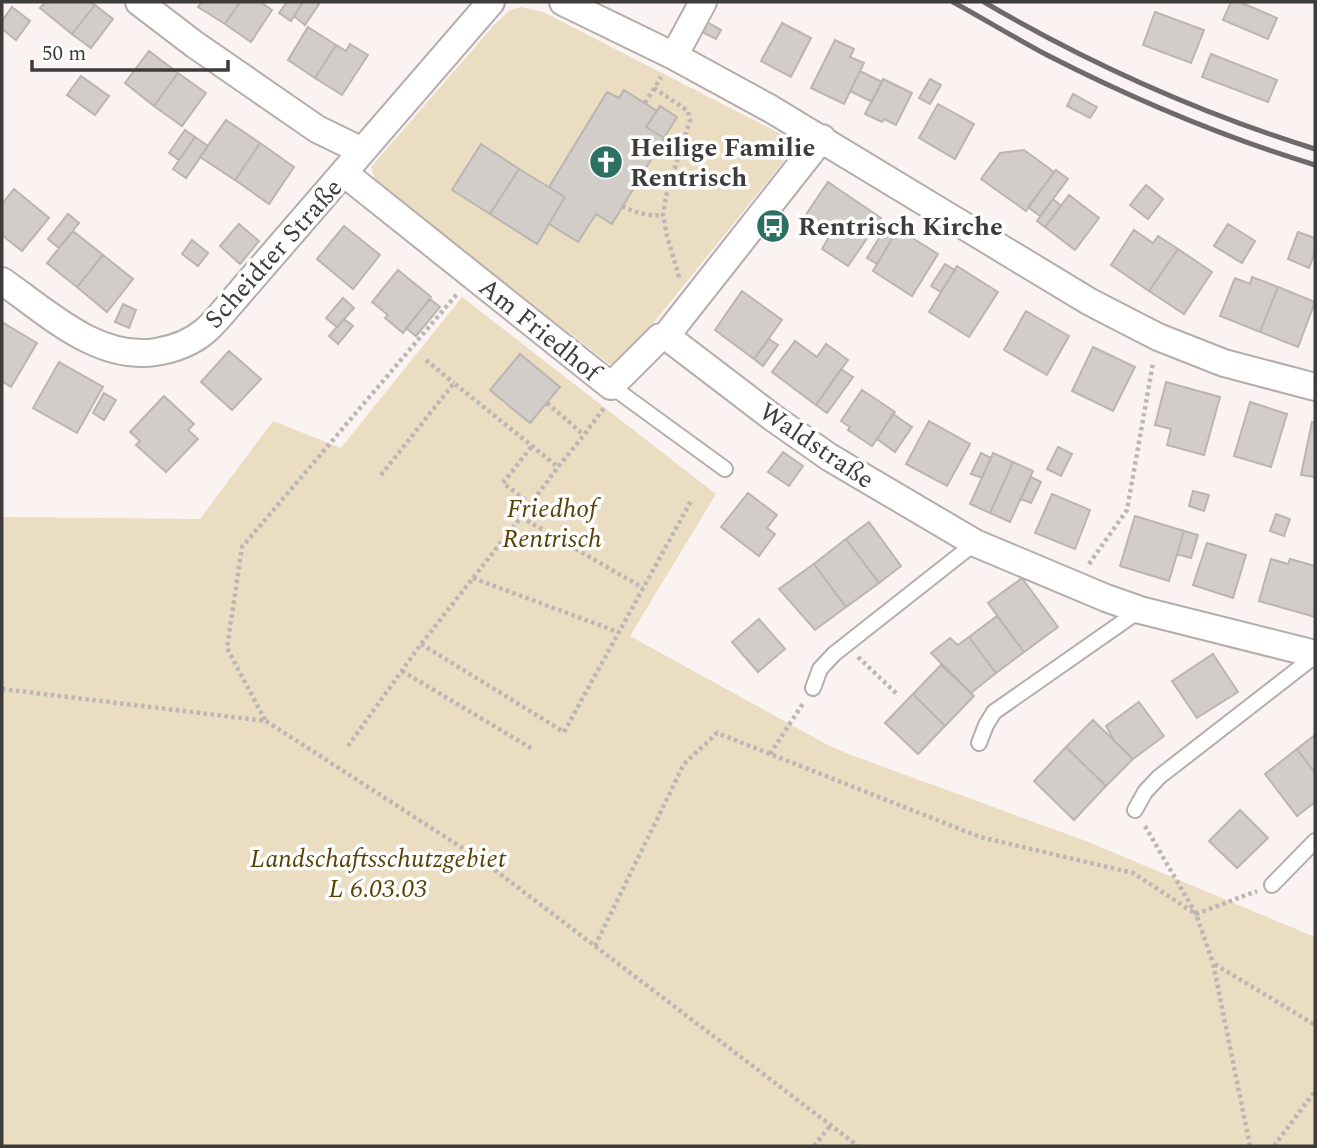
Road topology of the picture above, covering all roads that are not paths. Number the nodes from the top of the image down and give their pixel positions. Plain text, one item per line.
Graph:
1 (139, 2) edge
2 (491, 2) edge
3 (563, 2) edge
4 (703, 2) edge
5 (674, 56) junction
6 (822, 138) junction
7 (362, 151) junction
8 (344, 173) junction
9 (2, 281) edge
10 (666, 336) junction
11 (1315, 387) edge
12 (614, 388) junction
13 (725, 469) dead end
14 (975, 543) junction
15 (1140, 610) junction
16 (1315, 655) edge
17 (813, 688) road end
18 (979, 743) dead end
19 (1135, 810) road end
20 (1315, 841) edge
21 (1272, 886) road end

1 - 7 street
2 - 7 street, Scheidter Straße
3 - 5 street
4 - 5 street
5 - 6 street
6 - 10 street, Am Friedhof
6 - 11 street
7 - 8 street, Scheidter Straße
8 - 9 street, Scheidter Straße
8 - 12 street, Am Friedhof
10 - 12 street, Am Friedhof
10 - 14 street, Waldstraße
12 - 13 lane
14 - 15 street, Waldstraße
14 - 17 lane
15 - 16 street, Waldstraße
15 - 18 lane
16 - 19 lane, Waldstraße
20 - 21 lane

